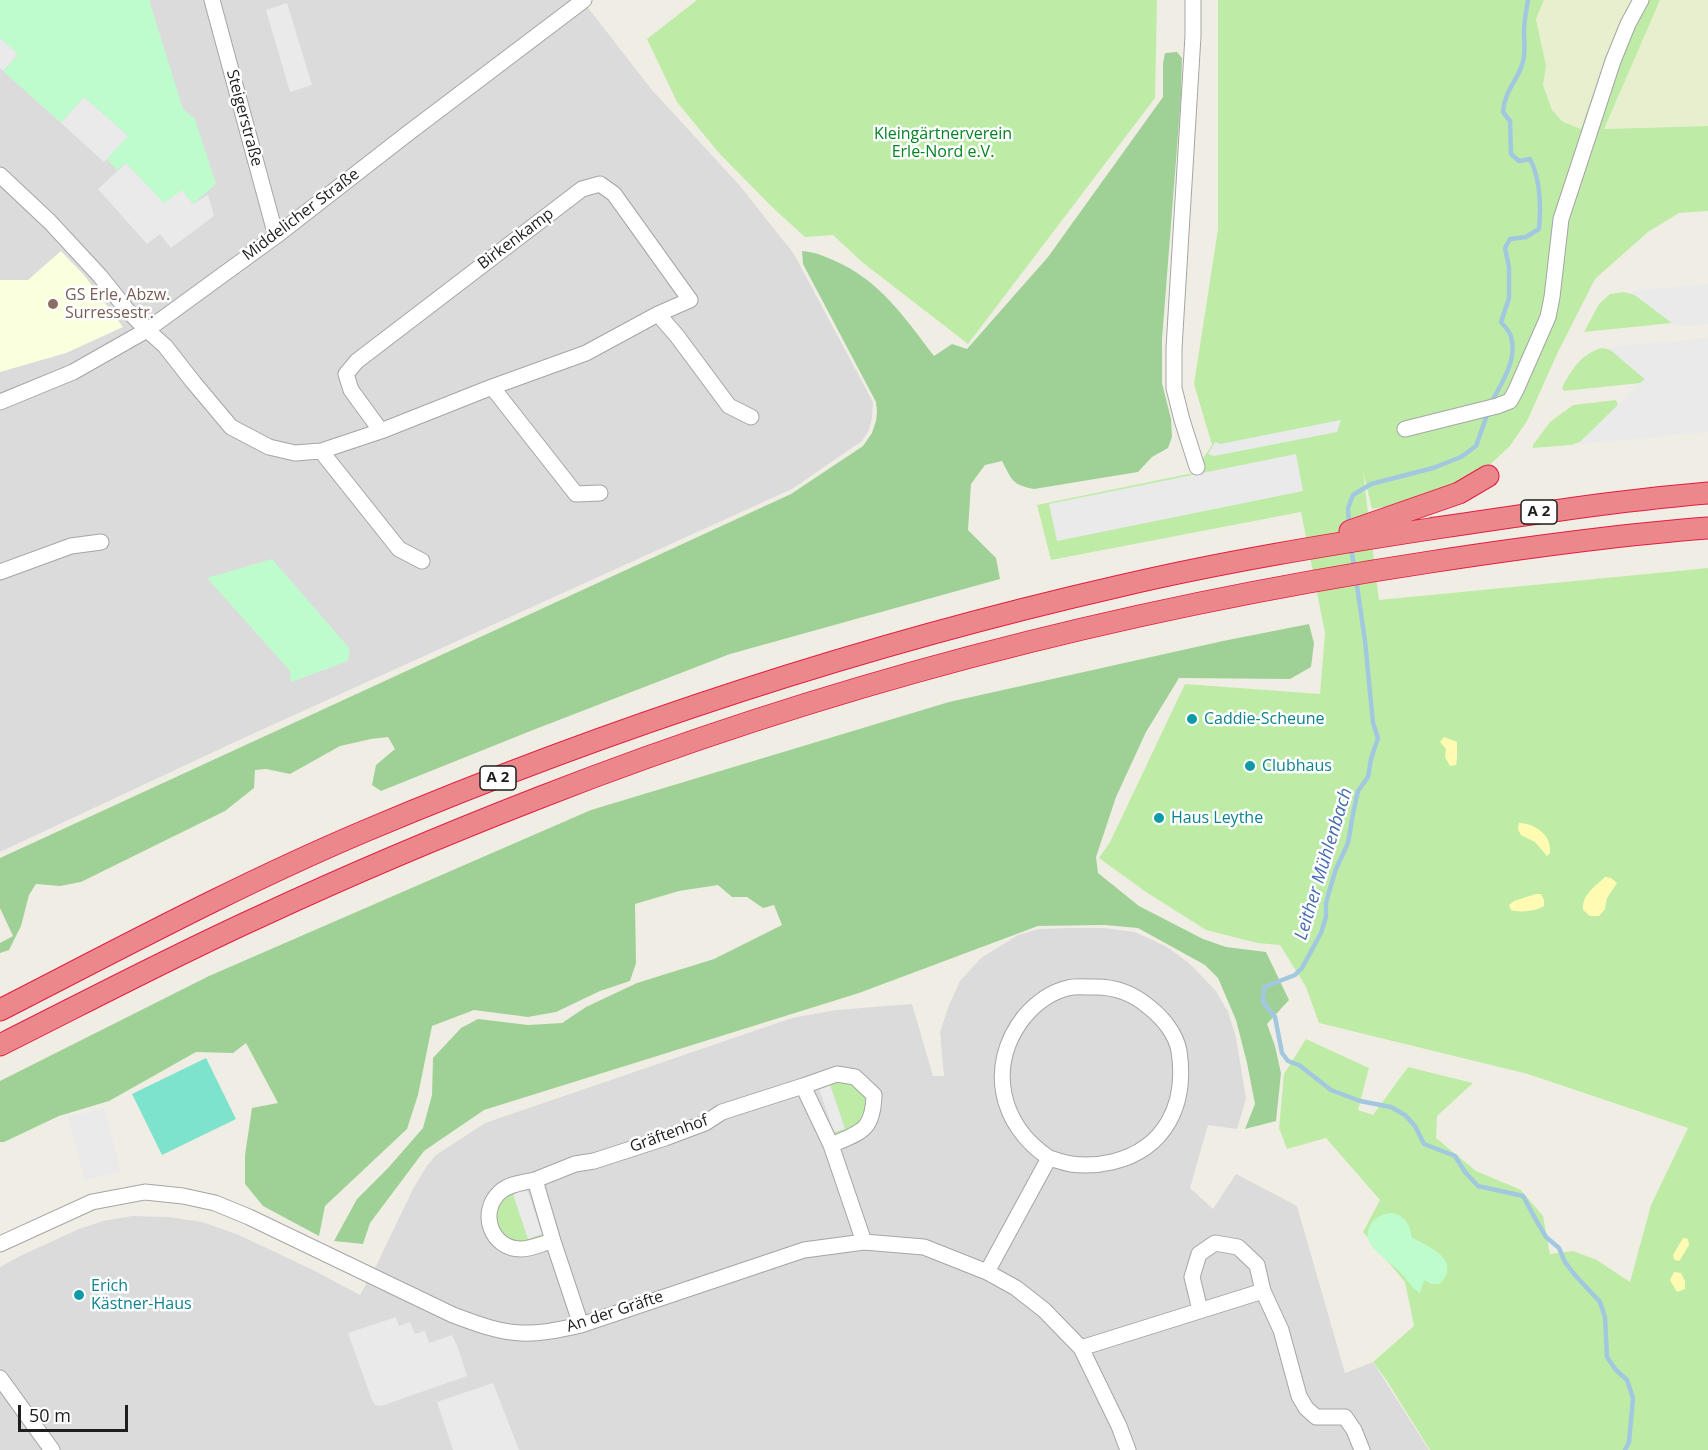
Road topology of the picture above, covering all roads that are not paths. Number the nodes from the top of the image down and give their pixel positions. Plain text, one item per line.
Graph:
1 (212, 0) edge
2 (584, 0) edge
3 (1193, 0) edge
4 (1641, 0) edge
5 (0, 175) edge
6 (276, 236) junction
7 (658, 314) junction
8 (147, 330) junction
9 (492, 387) junction
10 (0, 402) edge
11 (751, 417) dead end
12 (1405, 429) dead end
13 (381, 431) junction
14 (321, 451) junction
15 (1197, 467) dead end
16 (1488, 476) dead end
17 (600, 493) dead end
18 (1708, 493) edge
19 (1708, 528) edge
20 (1686, 530) junction
21 (1370, 532) junction
22 (1708, 536) edge
23 (101, 542) dead end
24 (422, 561) dead end
25 (0, 572) edge
26 (0, 1010) edge
27 (0, 1046) edge
28 (803, 1086) junction
29 (831, 1145) junction
30 (1049, 1158) junction
31 (535, 1180) junction
32 (553, 1240) junction
33 (864, 1242) junction
34 (0, 1244) edge
35 (987, 1272) junction
36 (1263, 1291) junction
37 (1200, 1310) junction
38 (581, 1325) junction
39 (1081, 1348) junction
40 (0, 1378) edge
41 (52, 1450) edge
42 (1128, 1450) edge
43 (1362, 1450) edge

1 - 6 street, Steigerstraße
2 - 6 street, Middelicher Straße
3 - 15 street
4 - 12 street
5 - 8 street, Birkenkamp
6 - 8 street, Middelicher Straße
7 - 9 street, Birkenkamp
7 - 11 street
7 - 13 street, Birkenkamp
8 - 10 street, Middelicher Straße
8 - 14 street, Birkenkamp
9 - 13 street, Birkenkamp
9 - 17 street
13 - 14 street, Birkenkamp
14 - 24 street
16 - 21 highway
18 - 21 highway, A 2
19 - 20 highway, A 2
20 - 22 highway
20 - 27 highway, A 2
21 - 26 highway, A 2
23 - 25 street
28 - 29 street
28 - 29 street, Gräftenhof
28 - 31 street, Gräftenhof
29 - 33 street
30 - 30 street
30 - 35 street
31 - 32 street
31 - 32 street, Gräftenhof
32 - 38 street
33 - 35 street, An der Gräfte
33 - 38 street, An der Gräfte
34 - 38 street, An der Gräfte
35 - 39 street, An der Gräfte
36 - 37 street
36 - 37 street
36 - 43 street
37 - 39 street
39 - 42 street, An der Gräfte
40 - 41 street

